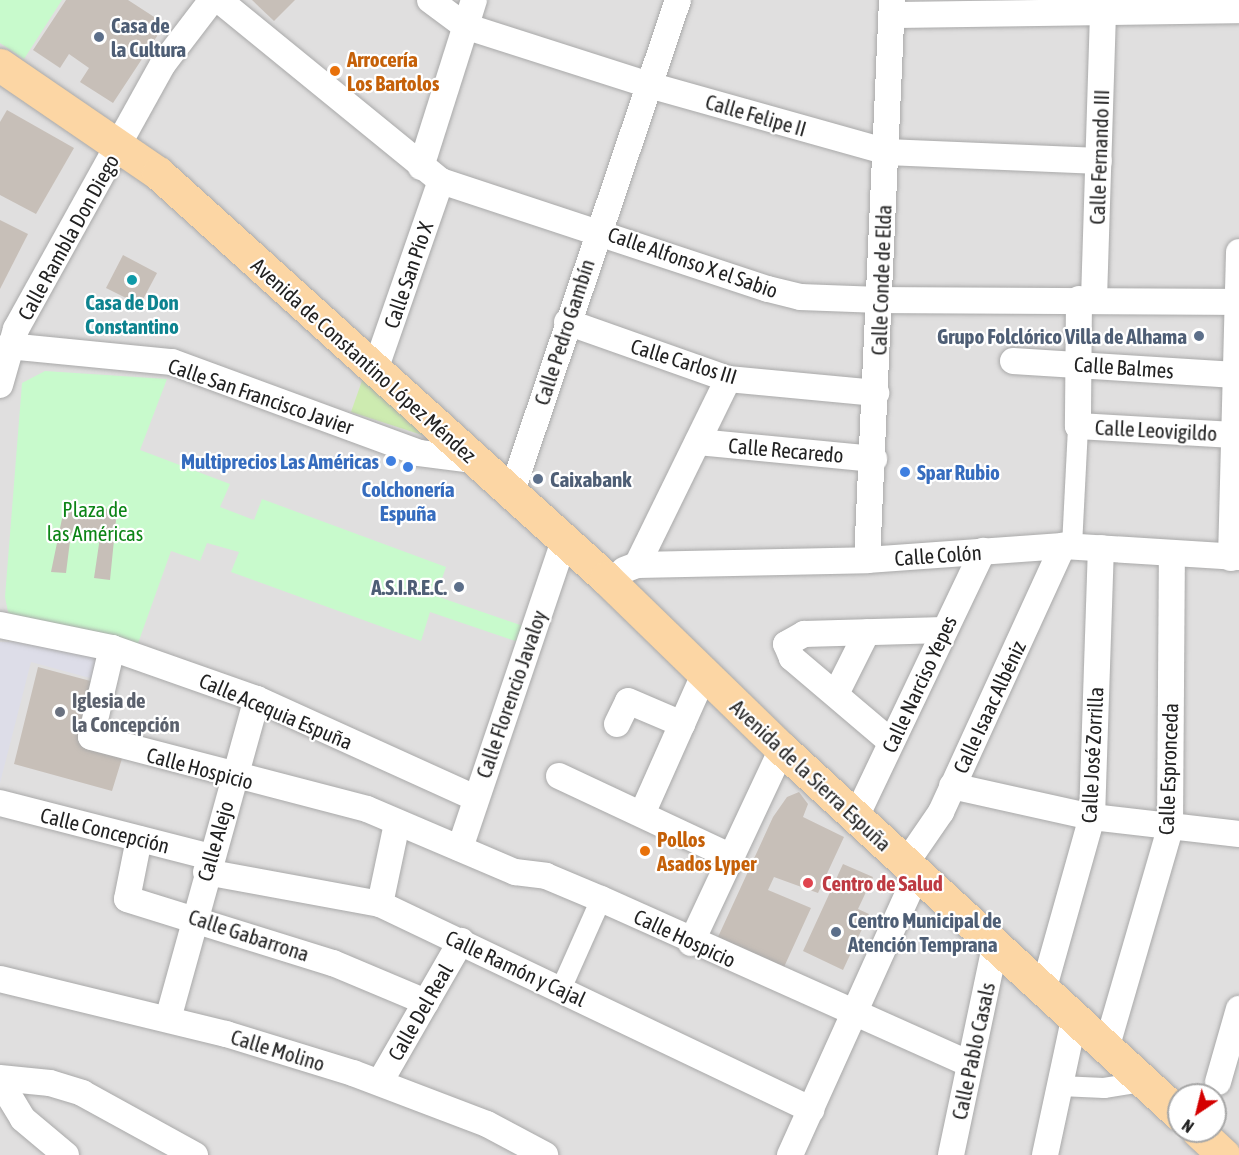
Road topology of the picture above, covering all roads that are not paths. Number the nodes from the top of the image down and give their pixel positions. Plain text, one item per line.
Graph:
1 (212, 0) edge
2 (219, 0) edge
3 (430, 0) edge
4 (474, 0) edge
5 (678, 0) edge
6 (892, 7) edge
7 (1035, 8) edge
8 (1239, 10) edge
9 (1103, 15) junction
10 (465, 26) junction
11 (0, 65) edge
12 (649, 86) junction
13 (120, 145) junction
14 (887, 152) junction
15 (1099, 161) junction
16 (431, 174) junction
17 (599, 230) junction
18 (1239, 252) edge
19 (1086, 299) junction
20 (880, 300) junction
21 (1238, 302) edge
22 (567, 322) junction
23 (4, 351) edge
24 (1013, 361) dead end
25 (1079, 364) junction
26 (375, 370) junction
27 (1236, 375) junction
28 (728, 379) junction
29 (876, 393) junction
30 (1078, 426) junction
31 (1234, 435) junction
32 (698, 442) junction
33 (874, 459) junction
34 (474, 460) junction
35 (511, 494) junction
36 (564, 540) junction
37 (1068, 546) junction
38 (1101, 548) junction
39 (983, 551) junction
40 (1173, 552) junction
41 (1235, 558) edge
42 (867, 560) junction
43 (637, 565) junction
44 (606, 578) junction
45 (0, 625) edge
46 (944, 630) junction
47 (867, 632) junction
48 (112, 648) junction
49 (704, 675) junction
50 (836, 694) junction
51 (257, 699) junction
52 (616, 724) dead end
53 (682, 724) junction
54 (891, 742) junction
55 (782, 749) junction
56 (559, 776) dead end
57 (234, 778) junction
58 (952, 786) junction
59 (475, 798) junction
60 (0, 803) edge
61 (642, 814) junction
62 (856, 817) junction
63 (1092, 817) junction
64 (397, 823) junction
65 (1170, 828) junction
66 (1239, 834) edge
67 (139, 839) junction
68 (460, 848) junction
69 (730, 856) junction
70 (208, 865) junction
71 (912, 869) junction
72 (601, 899) junction
73 (380, 904) junction
74 (195, 917) junction
75 (461, 941) junction
76 (691, 943) junction
77 (995, 947) junction
78 (0, 980) edge
79 (561, 989) junction
80 (1043, 991) junction
81 (426, 1002) junction
82 (1239, 1009) edge
83 (854, 1012) junction
84 (168, 1019) junction
85 (1074, 1020) junction
86 (1106, 1049) junction
87 (970, 1064) junction
88 (0, 1080) edge
89 (380, 1082) junction
90 (1143, 1082) junction
91 (1221, 1082) edge
92 (1060, 1086) junction
93 (1167, 1103) edge
94 (811, 1110) junction
95 (12, 1121) edge
96 (1211, 1143) edge
97 (66, 1155) edge
98 (195, 1155) edge
99 (545, 1155) edge
100 (790, 1155) edge
101 (951, 1155) edge
102 (1045, 1155) edge
103 (1224, 1155) edge

1 - 13 street, Calle Rambla Don Diego
2 - 16 street, Calle Alfonso X el Sabio
3 - 10 street, Calle Felipe II
4 - 10 street, Calle San Pío X
5 - 12 street, Calle Pedro Gambín
6 - 7 street
6 - 14 street, Calle Conde de Elda
7 - 9 street
8 - 9 street
9 - 15 street, Calle Fernando III
10 - 12 street, Calle Felipe II
10 - 16 street, Calle San Pío X
11 - 13 main road, Avenida de Constantino López Méndez
12 - 14 street, Calle Felipe II
12 - 17 street, Calle Pedro Gambín
13 - 23 street, Calle Rambla Don Diego
13 - 26 main road, Avenida de Constantino López Méndez
14 - 15 street, Calle Felipe II
14 - 20 street, Calle Conde de Elda
15 - 19 street, Calle Fernando III
16 - 17 street, Calle Alfonso X el Sabio
16 - 26 street, Calle San Pío X
17 - 20 street, Calle Alfonso X el Sabio
17 - 22 street, Calle Pedro Gambín
18 - 21 street
19 - 20 street, Calle Alfonso X el Sabio
19 - 21 street, Calle Alfonso X el Sabio
19 - 25 street, Calle Leovigildo
20 - 29 street, Calle Conde de Elda
21 - 27 street
22 - 28 street, Calle Carlos III
22 - 35 street, Calle Pedro Gambín
23 - 34 street, Calle San Francisco Javier
24 - 25 street, Calle Balmes
25 - 27 street, Calle Balmes
25 - 30 street, Calle Leovigildo
26 - 34 main road, Avenida de Constantino López Méndez
27 - 31 street
28 - 29 street, Calle Carlos III
28 - 32 street
29 - 33 street, Calle Conde de Elda
30 - 31 street, Calle Leovigildo
30 - 37 street, Calle Leovigildo
31 - 41 street
32 - 33 street, Calle Recaredo
32 - 43 street
33 - 42 street, Calle Conde de Elda
34 - 35 main road, Avenida de Constantino López Méndez
35 - 36 main road, Avenida de Constantino López Méndez
36 - 44 main road, Avenida de Constantino López Méndez
36 - 59 street, Calle Florencio Javaloy
37 - 38 street, Calle Colón
37 - 39 street, Calle Colón
37 - 58 street, Calle Isaac Albéniz
38 - 40 street, Calle Colón
38 - 63 street, Calle José Zorrilla
39 - 42 street, Calle Colón
39 - 46 street, Calle Narciso Yepes
40 - 41 street, Calle Colón
40 - 65 street, Calle Espronceda
42 - 43 street, Calle Colón
43 - 44 street
44 - 49 main road, Avenida de la Sierra Espuña
45 - 48 street, Calle Acequia Espuña
46 - 47 street
46 - 54 street, Calle Narciso Yepes
47 - 50 street
47 - 50 street
48 - 51 street, Calle Acequia Espuña
48 - 57 street, Calle Hospicio
49 - 53 street
49 - 55 main road, Avenida de la Sierra Espuña
50 - 54 street
51 - 57 street, Calle Alejo
51 - 59 street, Calle Acequia Espuña
52 - 53 street
53 - 61 street
54 - 62 street, Calle Narciso Yepes
55 - 62 main road, Avenida de la Sierra Espuña
55 - 69 street
56 - 61 street
57 - 64 street, Calle Hospicio
57 - 70 street, Calle Alejo
58 - 63 street
58 - 71 street, Calle Isaac Albéniz
59 - 68 street, Calle Florencio Javaloy
60 - 67 street, Calle Concepción
61 - 69 street
62 - 71 main road, Avenida de la Sierra Espuña
63 - 65 street
63 - 80 street, Calle José Zorrilla
64 - 68 street, Calle Hospicio
64 - 73 street
65 - 66 street
65 - 86 street, Calle Espronceda
67 - 70 street, Calle Concepción
67 - 74 street, Calle Gabarrona
68 - 72 street, Calle Hospicio
69 - 76 street
70 - 73 street, Calle Ramón y Cajal
70 - 74 street, Calle Alejo
71 - 77 main road, Avenida de la Sierra Espuña
71 - 83 street, Calle Isaac Albéniz
72 - 76 street, Calle Hospicio
72 - 79 street
73 - 75 street, Calle Ramón y Cajal
74 - 81 street, Calle Gabarrona
74 - 84 street, Calle Alejo
75 - 79 street, Calle Ramón y Cajal
75 - 81 street, Calle Del Real
76 - 83 street, Calle Hospicio
77 - 80 main road, Avenida de la Sierra Espuña
77 - 87 street, Calle Pablo Casals
78 - 84 street, Calle Molino
79 - 94 street, Calle Ramón y Cajal
80 - 85 main road, Avenida de la Sierra Espuña
81 - 89 street, Calle Del Real
82 - 91 street
83 - 87 street, Calle Hospicio
83 - 94 street, Calle Isaac Albéniz
84 - 89 street, Calle Molino
85 - 86 main road, Avenida de la Sierra Espuña
85 - 92 street
86 - 90 main road, Avenida de la Sierra Espuña
87 - 101 street, Calle Pablo Casals
88 - 95 street
88 - 98 street
89 - 99 street, Calle Molino
90 - 92 street
90 - 93 main road, Avenida de la Sierra Espuña
92 - 102 street
94 - 100 street, Calle Isaac Albéniz
95 - 97 street
96 - 103 main road

